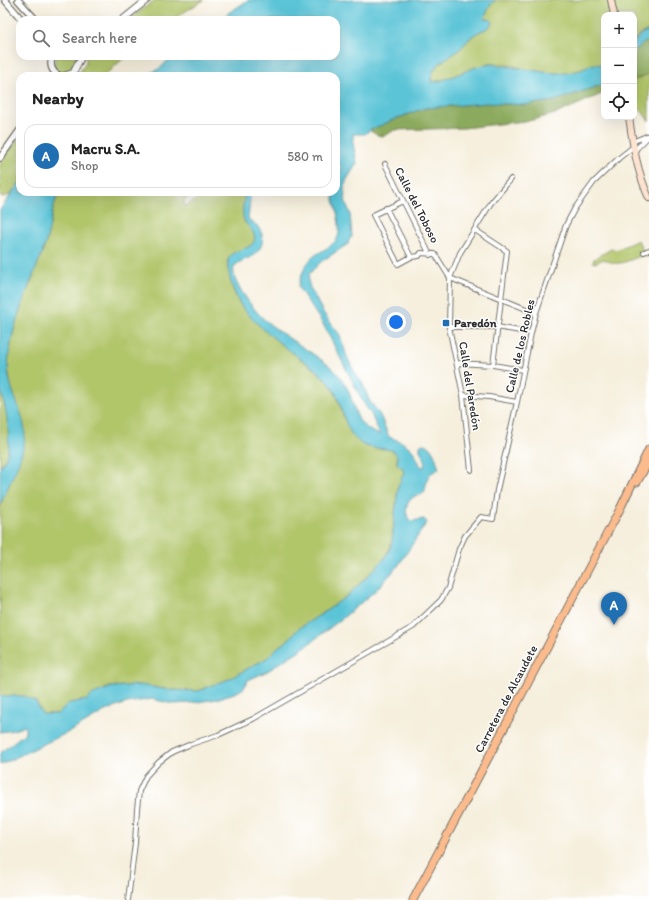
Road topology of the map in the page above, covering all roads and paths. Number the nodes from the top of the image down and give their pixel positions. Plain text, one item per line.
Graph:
1 (5, 0) edge
2 (18, 0) edge
3 (147, 0) edge
4 (611, 0) edge
5 (613, 12) edge
6 (19, 16) edge
7 (32, 16) edge
8 (127, 16) edge
9 (52, 60) edge
10 (79, 60) edge
11 (52, 72) edge
12 (72, 72) edge
13 (629, 120) edge
14 (649, 135) edge
15 (16, 136) edge
16 (633, 149) junction
17 (624, 154) junction
18 (0, 158) edge
19 (385, 164) dead end
20 (511, 178) dead end
21 (649, 198) edge
22 (403, 201) junction
23 (386, 208) junction
24 (475, 230) junction
25 (649, 250) edge
26 (644, 252) dead end
27 (430, 255) junction
28 (411, 257) junction
29 (450, 278) junction
30 (501, 298) junction
31 (536, 313) junction
32 (449, 327) junction
33 (497, 327) junction
34 (531, 333) junction
35 (457, 363) junction
36 (493, 365) junction
37 (522, 370) junction
38 (463, 395) junction
39 (517, 402) junction
40 (649, 449) edge
41 (649, 462) edge
42 (471, 470) dead end
43 (620, 509) junction
44 (128, 900) edge
45 (413, 900) edge

1 - 6 street
2 - 7 street
3 - 8 street
4 - 5 main road
9 - 11 street
10 - 12 street
13 - 16 main road
14 - 16 street
14 - 16 street
15 - 18 street
16 - 17 street
16 - 17 street, Calle de los Robles
16 - 21 main road
17 - 31 street, Calle de los Robles
19 - 22 street, Calle del Toboso
20 - 24 street, Calle del Paredón
22 - 23 street
22 - 27 street, Calle del Toboso
23 - 28 street
23 - 28 street
24 - 29 street, Calle del Paredón
24 - 30 street
25 - 26 street
27 - 28 street
27 - 29 street, Calle del Toboso
29 - 30 street
29 - 32 street, Calle del Paredón
30 - 31 street
30 - 33 street
31 - 34 street, Calle de los Robles
32 - 33 street
32 - 35 street, Calle del Paredón
33 - 34 street
33 - 36 street
34 - 37 street, Calle de los Robles
35 - 36 street
35 - 38 street, Calle del Paredón
36 - 37 street
37 - 39 street, Calle de los Robles
38 - 39 street
38 - 42 street, Calle del Paredón
39 - 44 street, Calle de los Robles
40 - 43 main road, Carretera de Alcaudete
41 - 43 main road, Carretera de Alcaudete
43 - 45 main road, Carretera de Alcaudete

